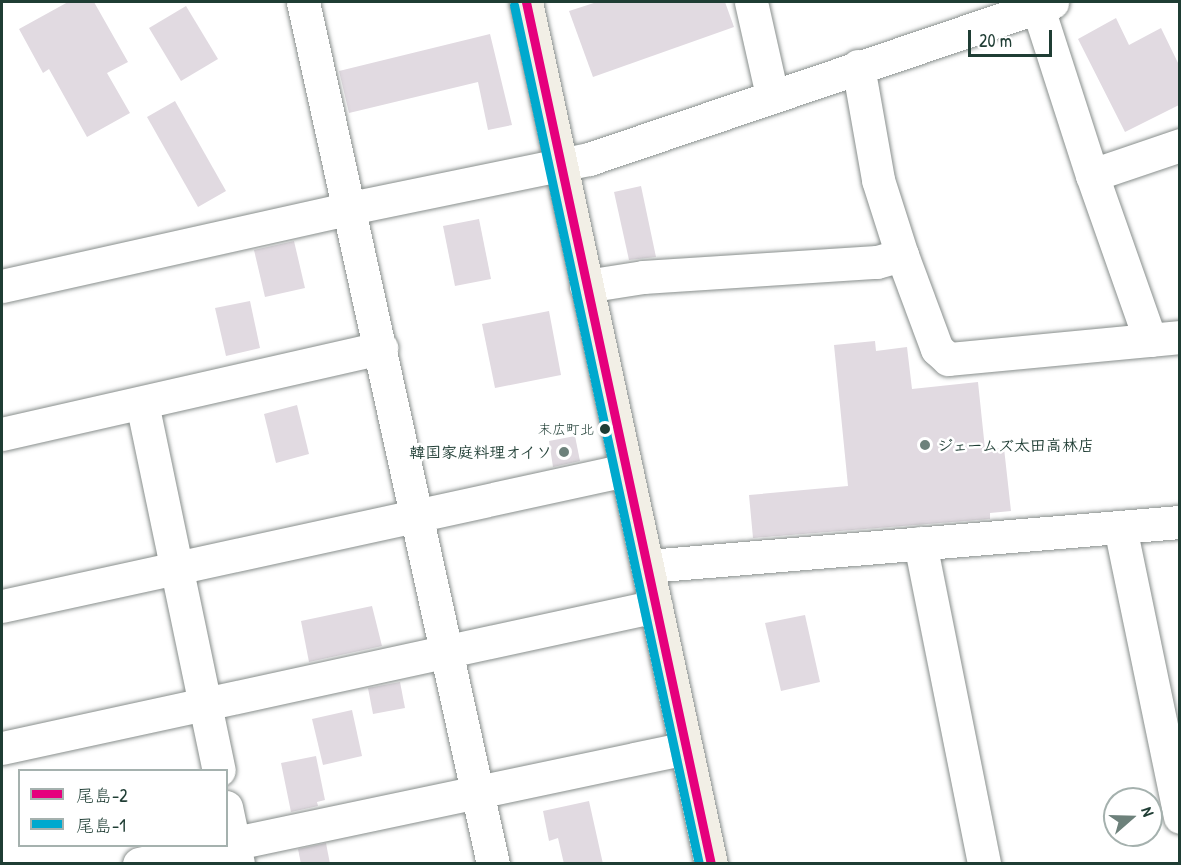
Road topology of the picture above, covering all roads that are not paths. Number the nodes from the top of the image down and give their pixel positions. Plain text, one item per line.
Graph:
1 (303, 2) edge
2 (526, 2) edge
3 (751, 2) edge
4 (1042, 3) edge
5 (858, 66) junction
6 (772, 95) junction
7 (1179, 145) edge
8 (561, 165) junction
9 (1092, 175) junction
10 (350, 208) junction
11 (902, 255) junction
12 (2, 286) edge
13 (586, 286) junction
14 (1165, 338) edge
15 (381, 348) junction
16 (142, 403) junction
17 (2, 434) edge
18 (626, 470) junction
19 (417, 516) junction
20 (1179, 522) edge
21 (1120, 527) junction
22 (920, 543) junction
23 (648, 566) junction
24 (176, 568) junction
25 (2, 606) edge
26 (656, 606) junction
27 (447, 651) junction
28 (205, 704) junction
29 (2, 748) edge
30 (686, 748) junction
31 (219, 769) edge
32 (477, 791) junction
33 (1179, 817) edge
34 (228, 828) edge
35 (230, 849) edge
36 (139, 864) edge
37 (493, 864) edge
38 (711, 864) edge
39 (984, 864) edge

1 - 10 street
2 - 8 main road
3 - 6 street
4 - 5 street
4 - 9 street
5 - 6 street
5 - 11 street
6 - 8 street
7 - 9 street
8 - 10 street
8 - 13 main road
9 - 14 street
10 - 12 street
10 - 15 street
11 - 13 street
11 - 14 street
13 - 18 main road
15 - 16 street
15 - 19 street
16 - 17 street
16 - 24 street
18 - 19 street
18 - 23 main road
19 - 24 street
19 - 27 street
20 - 21 street
21 - 22 street
21 - 33 street
22 - 23 street
22 - 39 street
23 - 26 main road
24 - 25 street
24 - 28 street
26 - 27 street
26 - 30 main road
27 - 28 street
27 - 32 street
28 - 29 street
28 - 31 street
30 - 32 street
30 - 38 main road
32 - 35 street
32 - 37 street
34 - 35 street
35 - 36 street

